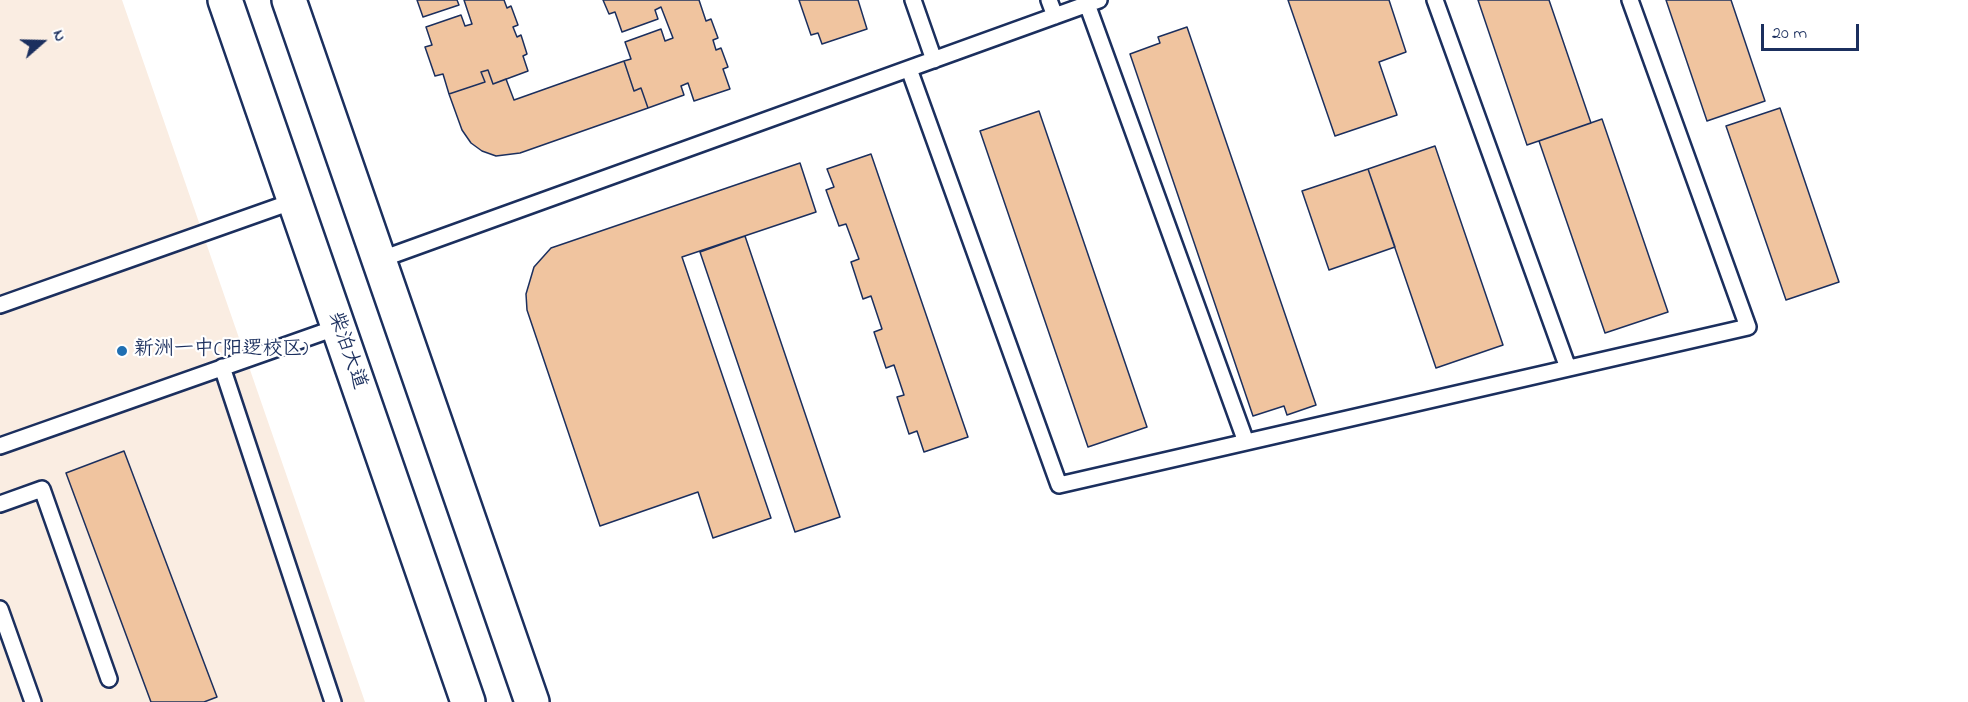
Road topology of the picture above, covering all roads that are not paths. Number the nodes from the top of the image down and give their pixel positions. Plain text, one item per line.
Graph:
1 (225, 0) edge
2 (289, 0) edge
3 (913, 0) edge
4 (1049, 0) edge
5 (1435, 0) edge
6 (1630, 0) edge
7 (1093, 2) edge
8 (1055, 16) junction
9 (934, 60) junction
10 (909, 69) junction
11 (294, 201) junction
12 (379, 260) junction
13 (0, 305) edge
14 (338, 327) junction
15 (222, 368) junction
16 (1568, 368) junction
17 (1246, 442) junction
18 (0, 446) edge
19 (0, 504) edge
20 (0, 609) edge
21 (109, 679) dead end
22 (33, 702) edge
23 (333, 702) edge
24 (468, 702) edge
25 (532, 702) edge

1 - 11 highway, 柴泊大道
2 - 12 highway
3 - 9 lane
4 - 8 lane
5 - 16 lane
6 - 16 lane
7 - 8 lane
7 - 17 lane
8 - 9 lane
9 - 10 lane
10 - 12 lane
10 - 17 lane
11 - 13 lane
11 - 14 highway, 柴泊大道
12 - 25 highway
14 - 15 lane
14 - 24 highway, 柴泊大道
15 - 18 lane
15 - 23 lane
16 - 17 lane
19 - 21 lane
20 - 22 lane

